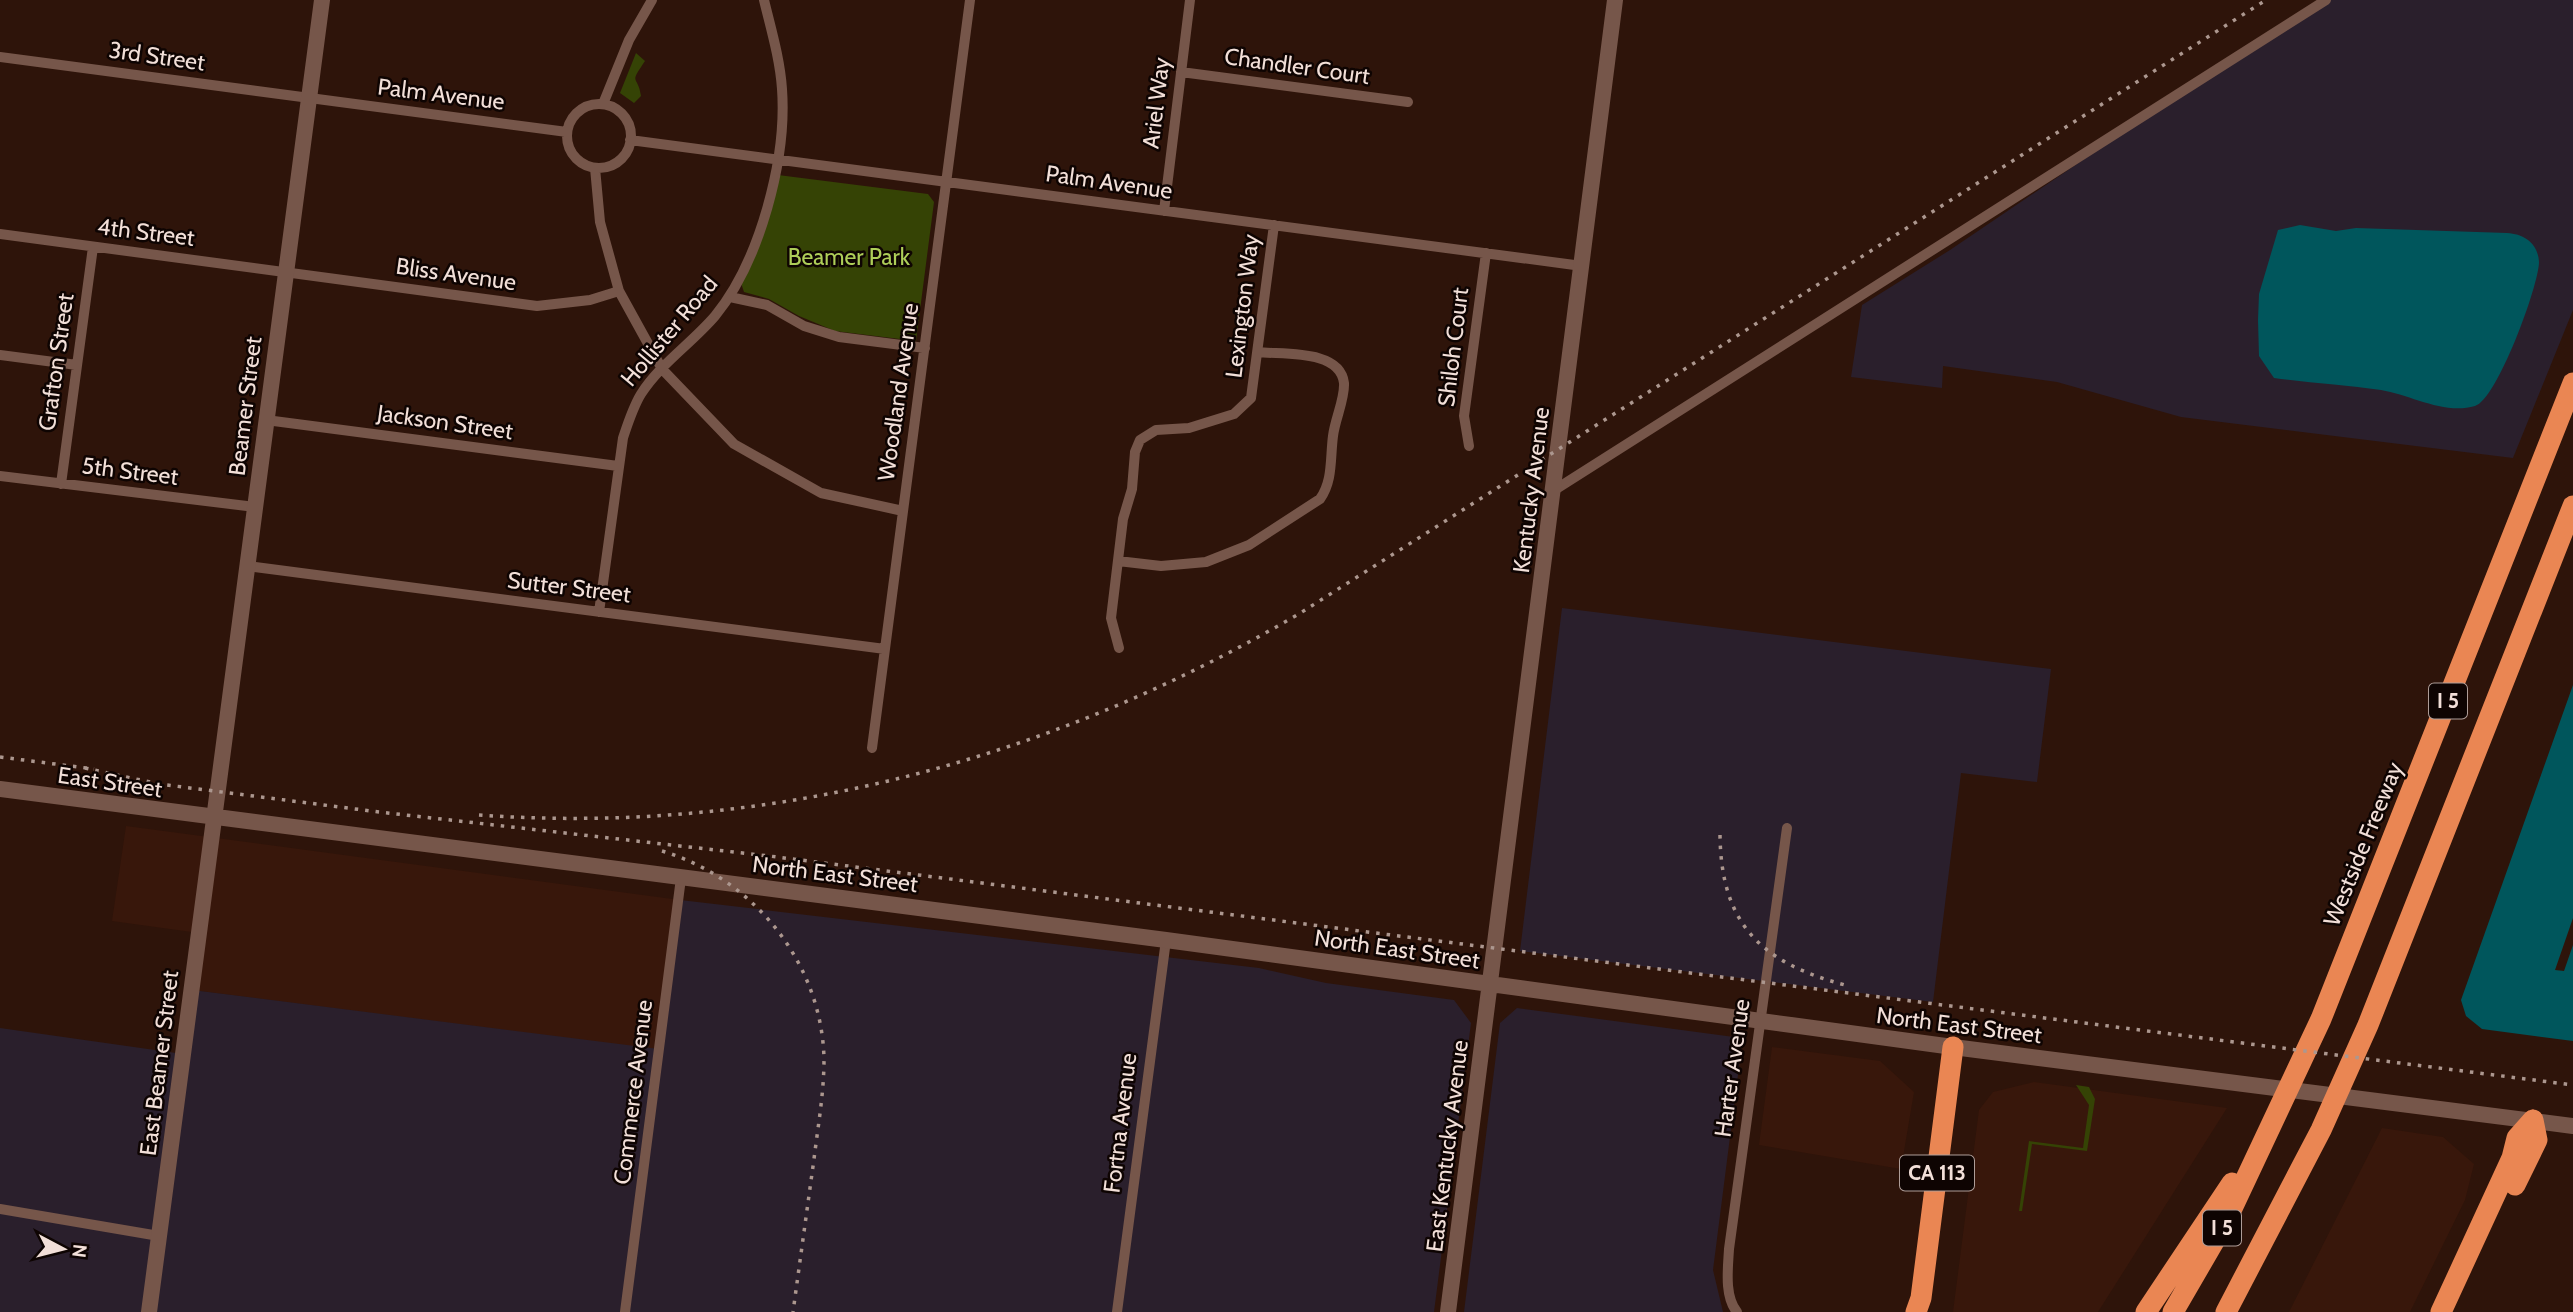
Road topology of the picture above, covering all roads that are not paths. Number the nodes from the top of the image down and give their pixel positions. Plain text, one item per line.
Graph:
1 (321, 0) edge
2 (652, 0) edge
3 (764, 0) edge
4 (970, 0) edge
5 (1190, 0) edge
6 (1615, 0) edge
7 (2326, 0) edge
8 (0, 57) edge
9 (1181, 72) junction
10 (309, 98) junction
11 (1408, 102) dead end
12 (603, 104) junction
13 (567, 132) junction
14 (630, 140) junction
15 (778, 161) junction
16 (595, 168) junction
17 (947, 182) junction
18 (1164, 211) junction
19 (1274, 225) junction
20 (0, 234) edge
21 (93, 247) junction
22 (1486, 253) junction
23 (1582, 266) junction
24 (286, 272) junction
25 (619, 291) junction
26 (730, 297) junction
27 (925, 348) junction
28 (1258, 352) junction
29 (0, 355) edge
30 (77, 365) junction
31 (662, 369) junction
32 (2573, 383) edge
33 (266, 420) junction
34 (1469, 446) dead end
35 (618, 466) junction
36 (0, 476) edge
37 (61, 484) junction
38 (1553, 491) junction
39 (2573, 506) edge
40 (255, 507) junction
41 (903, 511) junction
42 (1118, 561) junction
43 (247, 566) junction
44 (599, 612) junction
45 (1119, 648) dead end
46 (885, 649) junction
47 (872, 748) dead end
48 (0, 789) edge
49 (214, 819) junction
50 (1787, 828) dead end
51 (681, 878) junction
52 (1166, 940) junction
53 (1490, 985) junction
54 (1759, 1021) junction
55 (1953, 1047) junction
56 (2533, 1120) junction
57 (2573, 1126) edge
58 (2269, 1132) junction
59 (0, 1209) edge
60 (159, 1236) junction
61 (1920, 1307) edge
62 (149, 1312) edge
63 (625, 1312) edge
64 (1117, 1312) edge
65 (1448, 1312) edge
66 (1737, 1312) edge
67 (2146, 1312) edge
68 (2174, 1312) edge
69 (2228, 1312) edge
70 (2441, 1312) edge
71 (2452, 1312) edge

1 - 10 street, Beamer Street
2 - 12 street
3 - 15 street, Hollister Road
4 - 17 street, Woodland Avenue
5 - 9 street, Ariel Way
6 - 23 street, Kentucky Avenue
7 - 38 street
8 - 10 street, 3rd Street
9 - 11 street, Chandler Court
9 - 18 street, Ariel Way
10 - 13 street, Palm Avenue
10 - 24 street, Beamer Street
12 - 13 street
12 - 14 street
13 - 16 street
14 - 15 street, Palm Avenue
14 - 16 street
15 - 17 street, Palm Avenue
15 - 26 street, Hollister Road
16 - 25 street
17 - 18 street, Palm Avenue
17 - 27 street, Woodland Avenue
18 - 19 street, Palm Avenue
19 - 22 street, Palm Avenue
19 - 28 street, Lexington Way
20 - 21 street, 4th Street
21 - 24 street, 4th Street
21 - 30 street, Grafton Street
22 - 23 street, Palm Avenue
22 - 34 street, Shiloh Court
23 - 38 street, Kentucky Avenue
24 - 25 street, Bliss Avenue
24 - 33 street, Beamer Street
25 - 31 street
26 - 27 street
26 - 31 street, Hollister Road
27 - 41 street, Woodland Avenue
28 - 42 street, Lexington Way
28 - 42 street
29 - 30 street
30 - 37 street, Grafton Street
31 - 35 street, Hollister Road
31 - 41 street
32 - 58 highway, Westside Freeway / I 5
33 - 35 street, Jackson Street
33 - 40 street, Beamer Street
35 - 44 street, Hollister Road
36 - 37 street, 5th Street
37 - 40 street, 5th Street
38 - 53 street, Kentucky Avenue
39 - 69 highway, I 5
40 - 43 street, Beamer Street
41 - 46 street, Woodland Avenue
42 - 45 street
43 - 44 street, Sutter Street
43 - 49 street, Beamer Street
44 - 46 street, Sutter Street
46 - 47 street, Woodland Avenue
48 - 49 street, East Street
49 - 51 street, North East Street
49 - 60 street, East Beamer Street
50 - 54 street, Harter Avenue
51 - 52 street, North East Street
51 - 63 street, Commerce Avenue
52 - 53 street, North East Street
52 - 64 street, Fortna Avenue
53 - 54 street, North East Street
53 - 65 street, East Kentucky Avenue
54 - 55 street, North East Street
54 - 66 street, Harter Avenue
55 - 56 street, North East Street
55 - 61 highway, CA 113
56 - 57 street, North East Street
56 - 70 highway
56 - 71 highway
58 - 67 highway
58 - 68 highway, Westside Freeway / I 5
59 - 60 street
60 - 62 street, East Beamer Street

